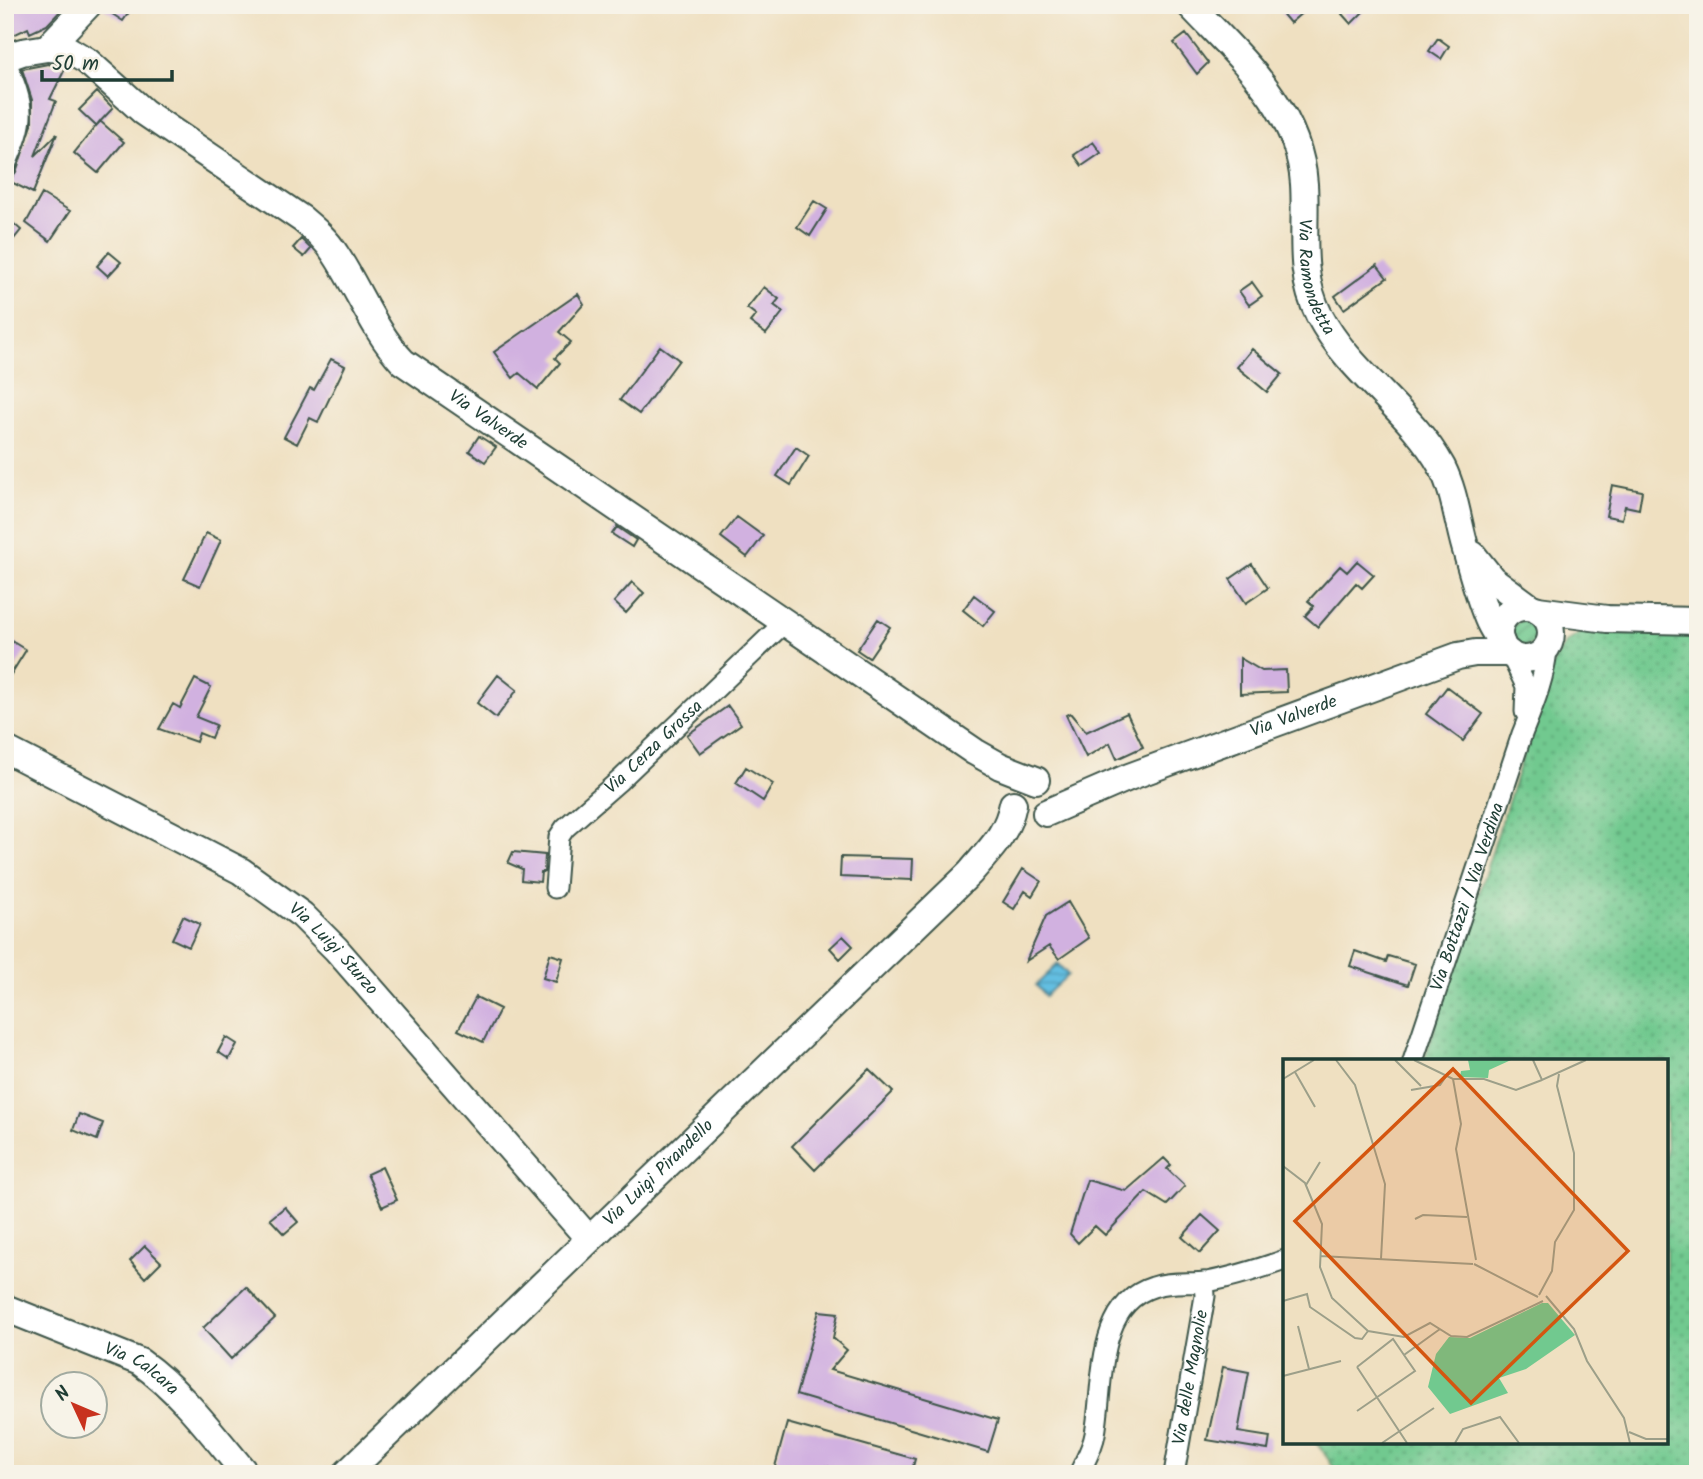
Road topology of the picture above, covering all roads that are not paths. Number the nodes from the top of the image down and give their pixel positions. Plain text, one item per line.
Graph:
1 (88, 5) edge
2 (1190, 5) edge
3 (47, 48) junction
4 (5, 58) edge
5 (5, 167) edge
6 (1464, 542) junction
7 (1607, 618) junction
8 (1698, 621) edge
9 (784, 622) junction
10 (1513, 630) junction
11 (1548, 646) junction
12 (1522, 734) junction
13 (5, 748) edge
14 (975, 752) junction
15 (1129, 777) junction
16 (1039, 782) junction
17 (1013, 800) junction
18 (1045, 814) junction
19 (970, 873) junction
20 (555, 888) dead end
21 (1414, 1059) edge
22 (589, 1239) junction
23 (1283, 1261) edge
24 (1204, 1282) junction
25 (5, 1308) edge
26 (246, 1474) edge
27 (346, 1474) edge
28 (1079, 1474) edge
29 (1174, 1474) edge

1 - 3 street
2 - 6 street, Via Ramondetta
3 - 4 street
3 - 9 street, Via Valverde
4 - 5 street
6 - 10 street
6 - 10 street, Via Ramondetta
7 - 8 street
7 - 10 street
7 - 11 street
9 - 14 street, Via Valverde
9 - 20 street, Via Cerza Grossa
10 - 11 street
10 - 11 street, Via Ramondetta
10 - 12 street
10 - 15 street, Via Valverde
11 - 12 street
12 - 21 street, Via Bottazzi / Via Verdina
13 - 22 street, Via Luigi Sturzo
14 - 16 street
14 - 17 street
15 - 16 street
15 - 18 street
16 - 17 street
16 - 18 street
17 - 18 street
17 - 19 street
18 - 19 street
19 - 22 street, Via Luigi Pirandello
22 - 27 street, Via Luigi Pirandello
23 - 24 street
24 - 28 street
24 - 29 street, Via delle Magnolie
25 - 26 street, Via Calcara

